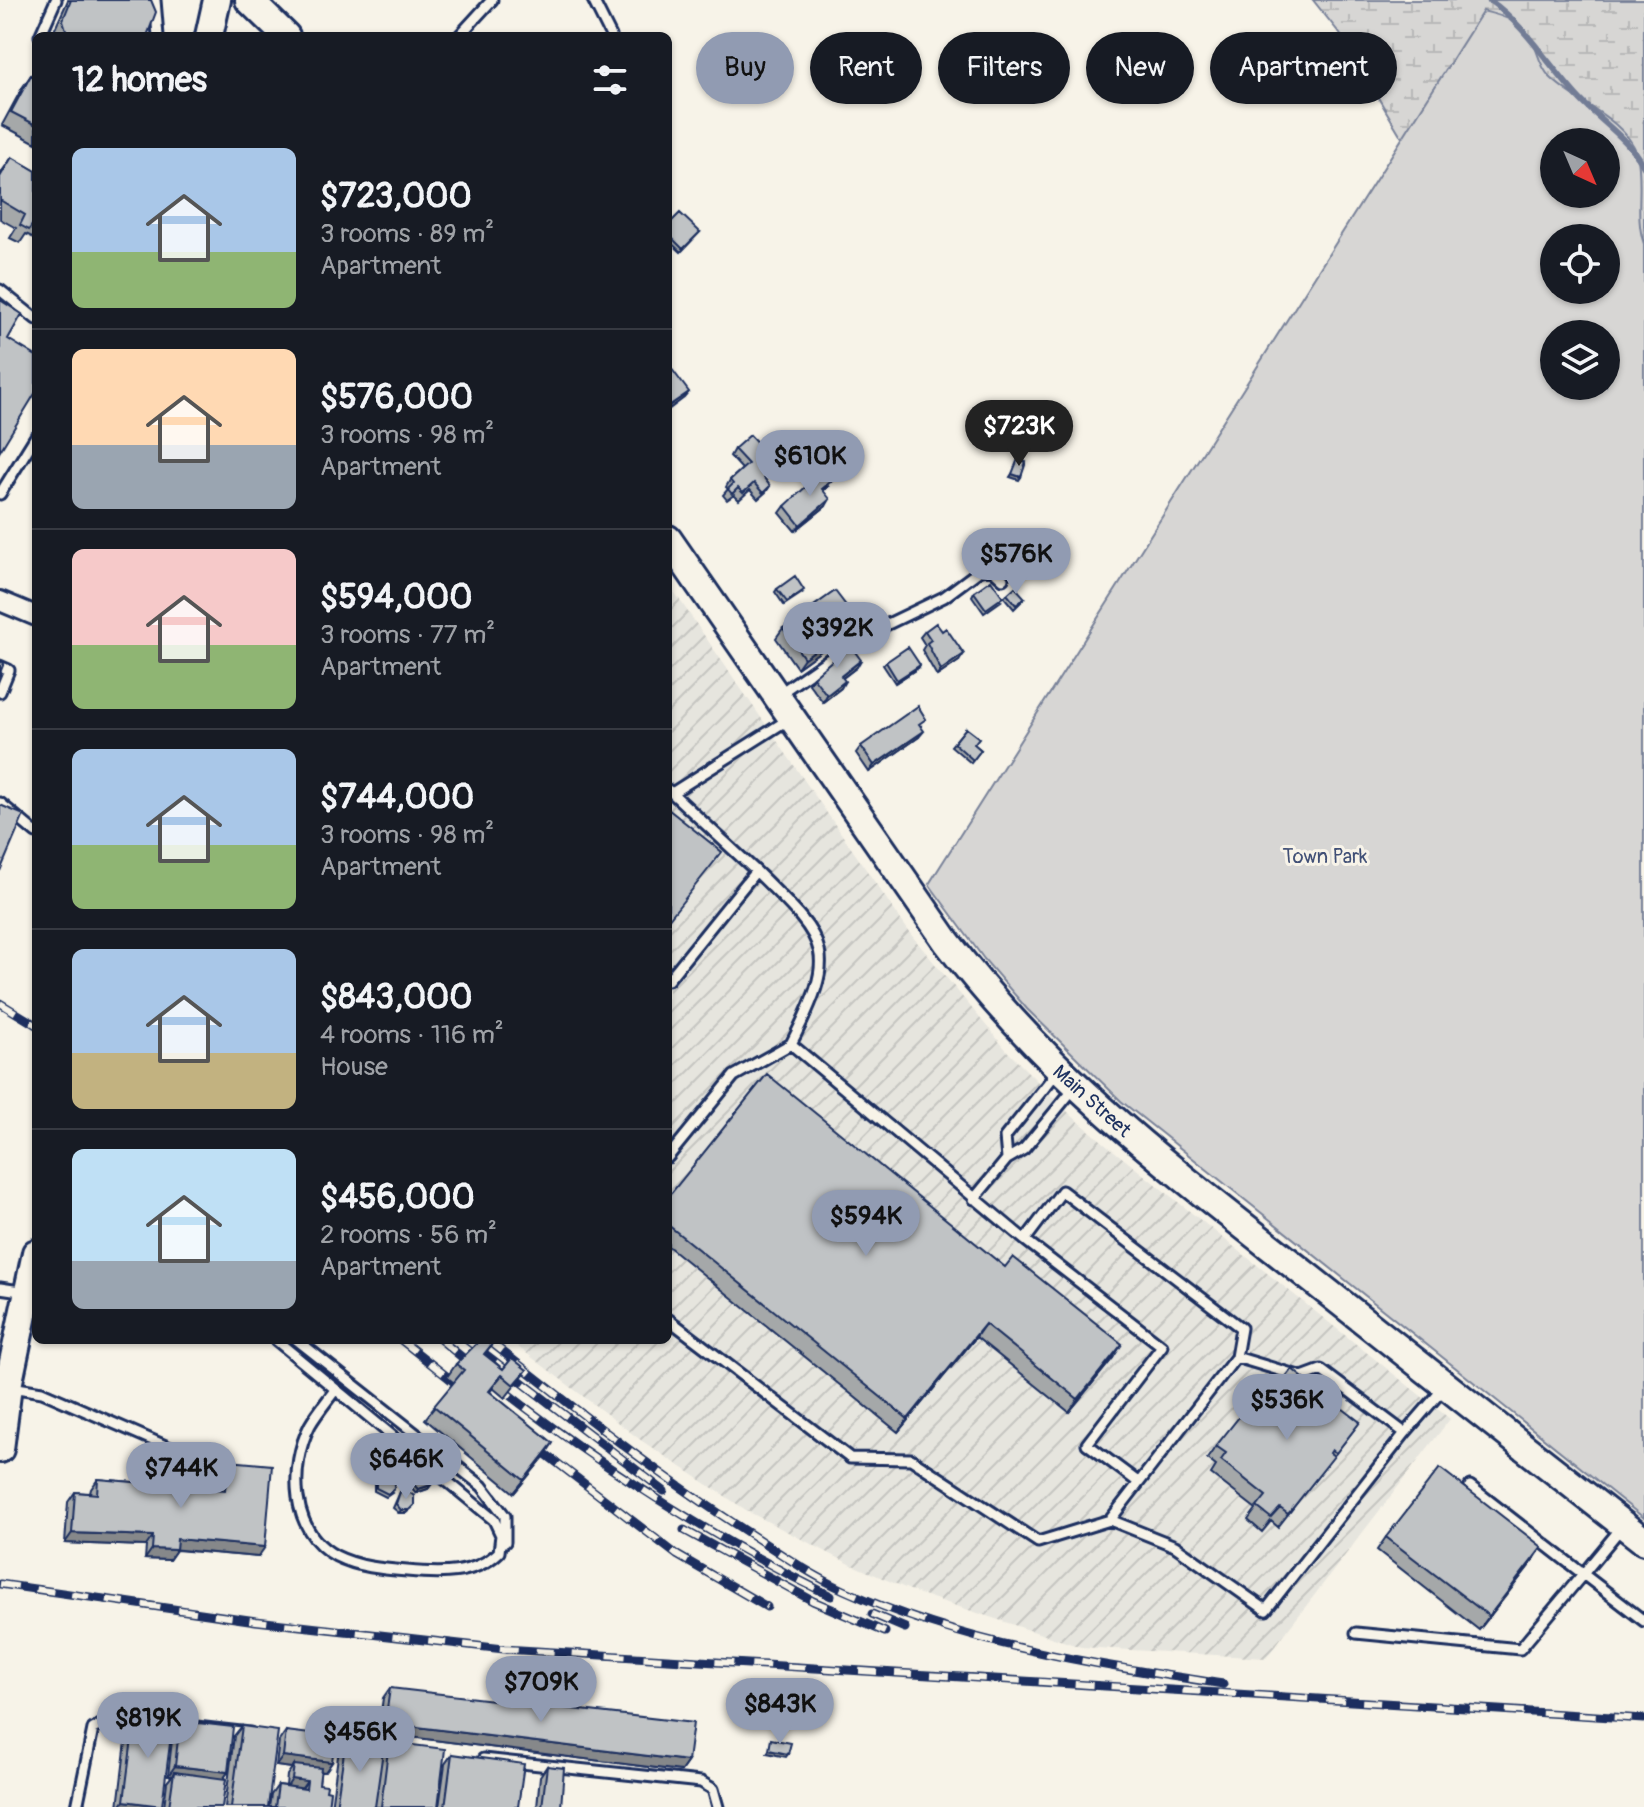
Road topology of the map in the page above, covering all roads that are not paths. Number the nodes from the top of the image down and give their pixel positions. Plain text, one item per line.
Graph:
1 (56, 0) edge
2 (155, 0) edge
3 (217, 0) edge
4 (249, 0) edge
5 (492, 0) edge
6 (593, 0) edge
7 (42, 32) edge
8 (158, 32) edge
9 (210, 32) edge
10 (282, 32) edge
11 (463, 32) edge
12 (609, 32) edge
13 (0, 290) edge
14 (32, 316) edge
15 (32, 442) edge
16 (0, 494) edge
17 (672, 545) edge
18 (1003, 579) dead end
19 (0, 601) edge
20 (32, 614) edge
21 (0, 666) edge
22 (0, 692) edge
23 (776, 695) junction
24 (792, 718) junction
25 (672, 791) edge
26 (672, 794) edge
27 (0, 803) edge
28 (32, 830) edge
29 (756, 871) junction
30 (672, 975) edge
31 (791, 1044) junction
32 (1067, 1079) junction
33 (672, 1152) edge
34 (1007, 1159) junction
35 (974, 1199) junction
36 (1025, 1240) junction
37 (32, 1270) edge
38 (0, 1288) edge
39 (27, 1292) junction
40 (672, 1322) edge
41 (281, 1344) edge
42 (302, 1344) edge
43 (1236, 1357) junction
44 (8, 1386) junction
45 (1445, 1386) junction
46 (335, 1390) junction
47 (1405, 1433) junction
48 (0, 1449) edge
49 (214, 1467) dead end
50 (1138, 1482) junction
51 (1470, 1486) dead end
52 (1110, 1520) junction
53 (1634, 1533) edge
54 (499, 1552) junction
55 (1583, 1574) junction
56 (1644, 1621) edge
57 (1356, 1633) dead end
58 (257, 1734) edge
59 (479, 1758) edge
60 (77, 1807) edge
61 (718, 1807) edge

1 - 7 lane
2 - 8 lane
3 - 9 main road
4 - 10 main road
5 - 11 lane
6 - 12 lane
13 - 14 lane
15 - 16 lane
17 - 23 main road, Main Street
18 - 23 lane
19 - 20 street
21 - 22 lane
23 - 24 main road, Main Street
24 - 25 lane
24 - 32 main road, Main Street
26 - 29 lane
27 - 28 lane
29 - 30 lane
29 - 31 lane
31 - 33 lane
31 - 35 lane
32 - 34 lane
32 - 34 lane
32 - 45 main road, Main Street
34 - 35 lane
35 - 36 lane
36 - 43 lane
36 - 50 lane
37 - 39 main road
38 - 39 lane
39 - 44 main road
40 - 52 lane
41 - 46 lane
42 - 54 lane
43 - 47 lane
43 - 50 lane
44 - 48 main road
44 - 49 lane
45 - 47 lane
45 - 53 main road, Main Street
46 - 54 lane
46 - 54 lane
47 - 52 lane
50 - 52 lane
51 - 55 lane
53 - 55 lane
55 - 56 lane
55 - 57 lane
58 - 60 lane
59 - 61 lane

